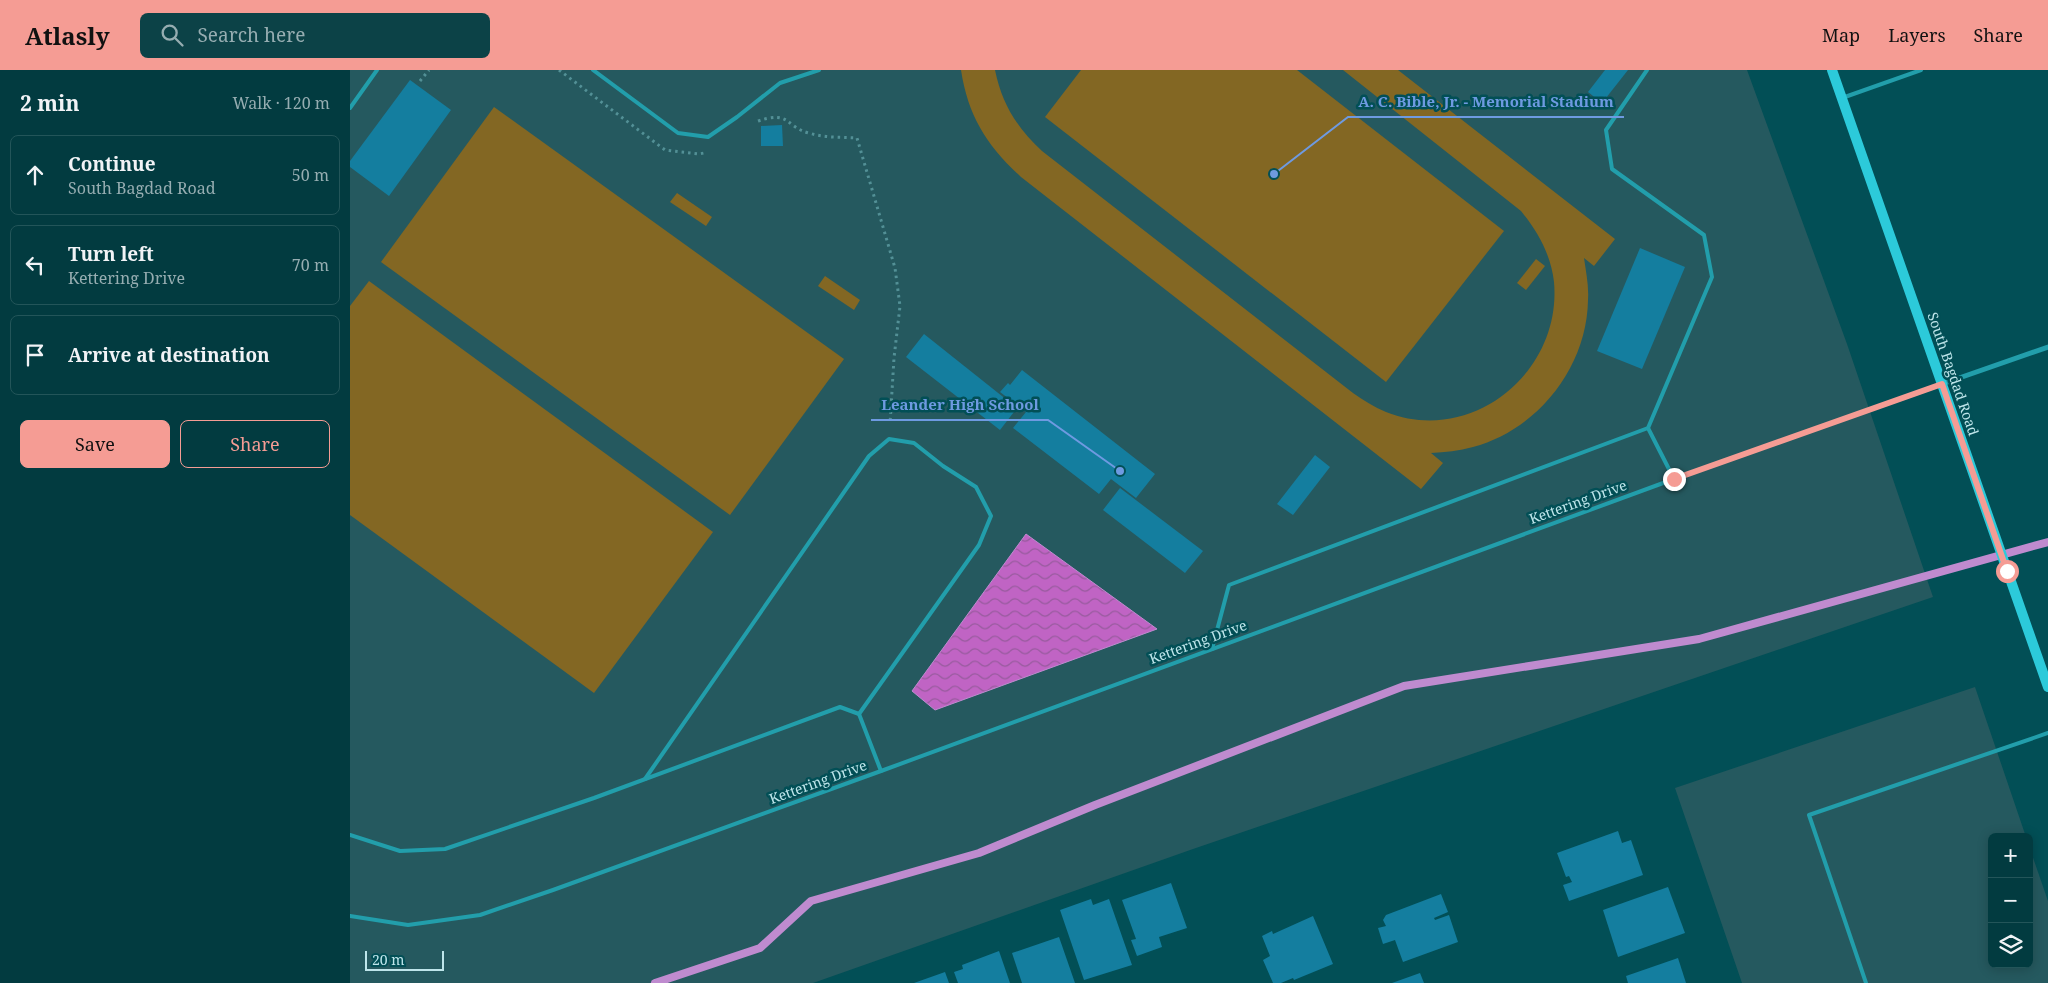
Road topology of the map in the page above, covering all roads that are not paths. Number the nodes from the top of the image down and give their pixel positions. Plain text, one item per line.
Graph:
1 (378, 70) edge
2 (594, 70) edge
3 (819, 70) edge
4 (1647, 70) edge
5 (1832, 70) edge
6 (1921, 70) edge
7 (1842, 98) junction
8 (350, 108) edge
9 (2048, 346) edge
10 (1942, 384) junction
11 (1648, 428) junction
12 (1674, 479) junction
13 (1212, 649) junction
14 (2048, 687) edge
15 (859, 714) junction
16 (2048, 733) edge
17 (881, 772) junction
18 (645, 779) junction
19 (350, 835) edge
20 (350, 916) edge
21 (1866, 983) edge

1 - 8 lane
2 - 3 lane
4 - 11 lane
5 - 7 main road, South Bagdad Road
6 - 7 lane
7 - 10 main road, South Bagdad Road
9 - 10 street, Kettering Drive
10 - 12 lane, Kettering Drive
10 - 14 main road, South Bagdad Road
11 - 12 lane
11 - 13 lane
12 - 13 lane, Kettering Drive
13 - 17 lane, Kettering Drive
15 - 17 lane
15 - 18 lane
15 - 18 lane
16 - 21 lane
17 - 20 lane, Kettering Drive
18 - 19 lane

